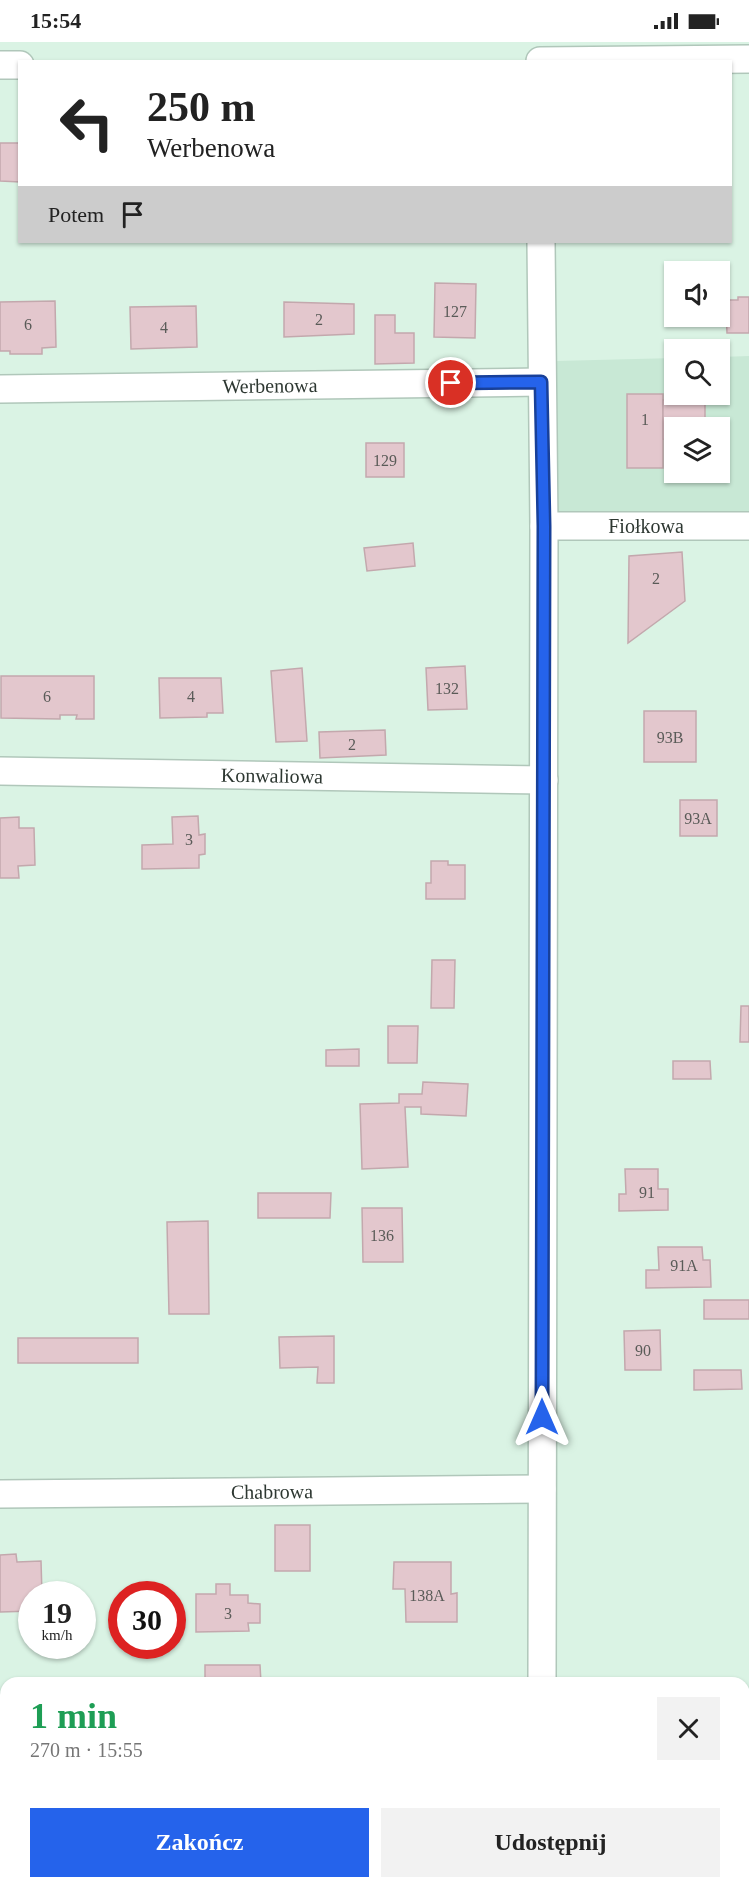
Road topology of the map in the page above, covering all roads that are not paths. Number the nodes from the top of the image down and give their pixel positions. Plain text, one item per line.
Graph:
1 (540, 42) edge
2 (749, 59) edge
3 (540, 60) edge
4 (644, 60) edge
5 (0, 65) edge
6 (18, 65) edge
7 (541, 243) edge
8 (541, 382) junction
9 (0, 389) edge
10 (544, 526) junction
11 (749, 526) edge
12 (0, 771) edge
13 (544, 780) junction
14 (542, 1489) junction
15 (0, 1494) edge
16 (542, 1677) edge

1 - 3 street
2 - 4 street
5 - 6 street
7 - 8 street
8 - 9 street, Werbenowa
8 - 10 street
10 - 11 street, Fiołkowa
10 - 13 street
12 - 13 street, Konwaliowa
13 - 14 street
14 - 15 street, Chabrowa
14 - 16 street

